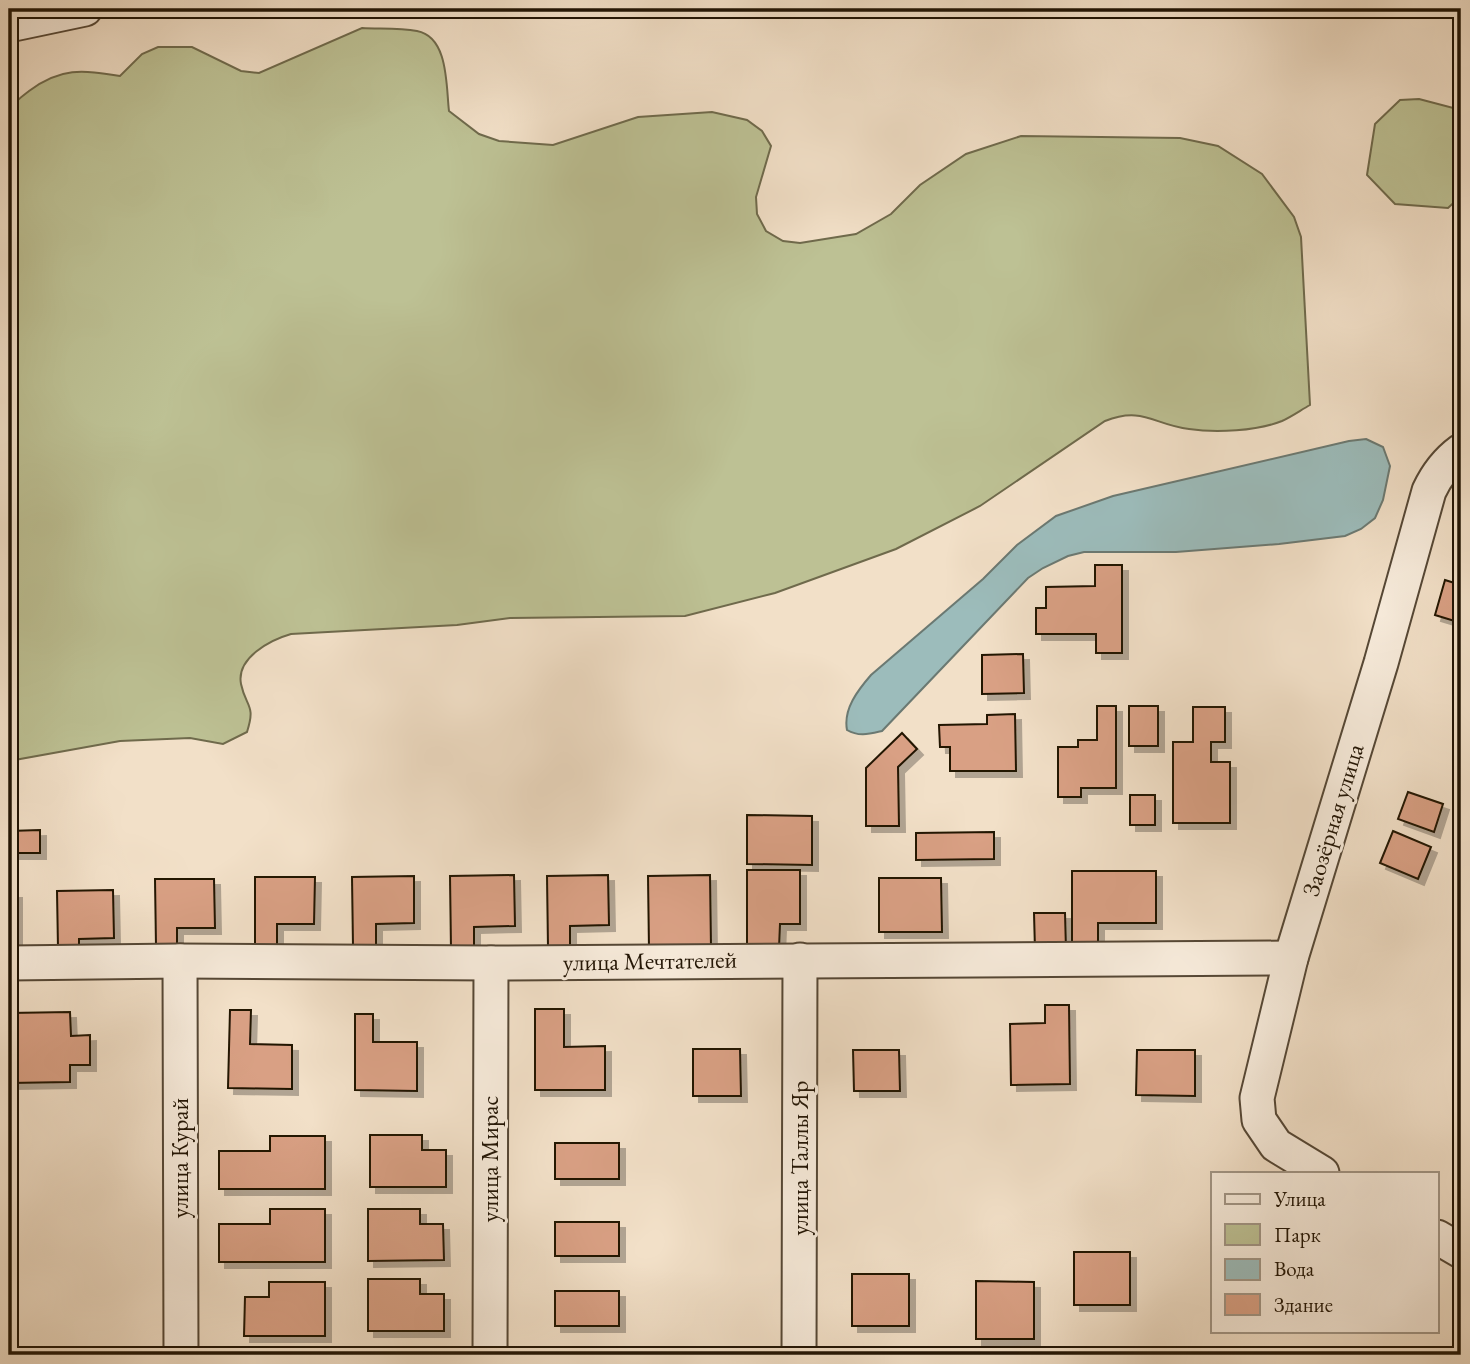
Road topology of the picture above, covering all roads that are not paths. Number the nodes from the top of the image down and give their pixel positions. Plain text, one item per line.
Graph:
1 (85, 9) edge
2 (9, 25) edge
3 (1461, 451) edge
4 (1291, 958) junction
5 (800, 960) junction
6 (180, 961) junction
7 (9, 963) edge
8 (491, 963) junction
9 (1320, 1172) edge
10 (1438, 1238) edge
11 (1461, 1251) edge
12 (181, 1355) edge
13 (490, 1355) edge
14 (799, 1355) edge

1 - 2 street
3 - 4 street, Заозёрная улица
4 - 5 street, улица Мечтателей
4 - 9 street, Заозёрная улица
5 - 8 street, улица Мечтателей
5 - 14 street, улица Таллы Яр
6 - 7 street, улица Мечтателей
6 - 8 street, улица Мечтателей
6 - 12 street, улица Курай
8 - 13 street, улица Мирас
10 - 11 street

